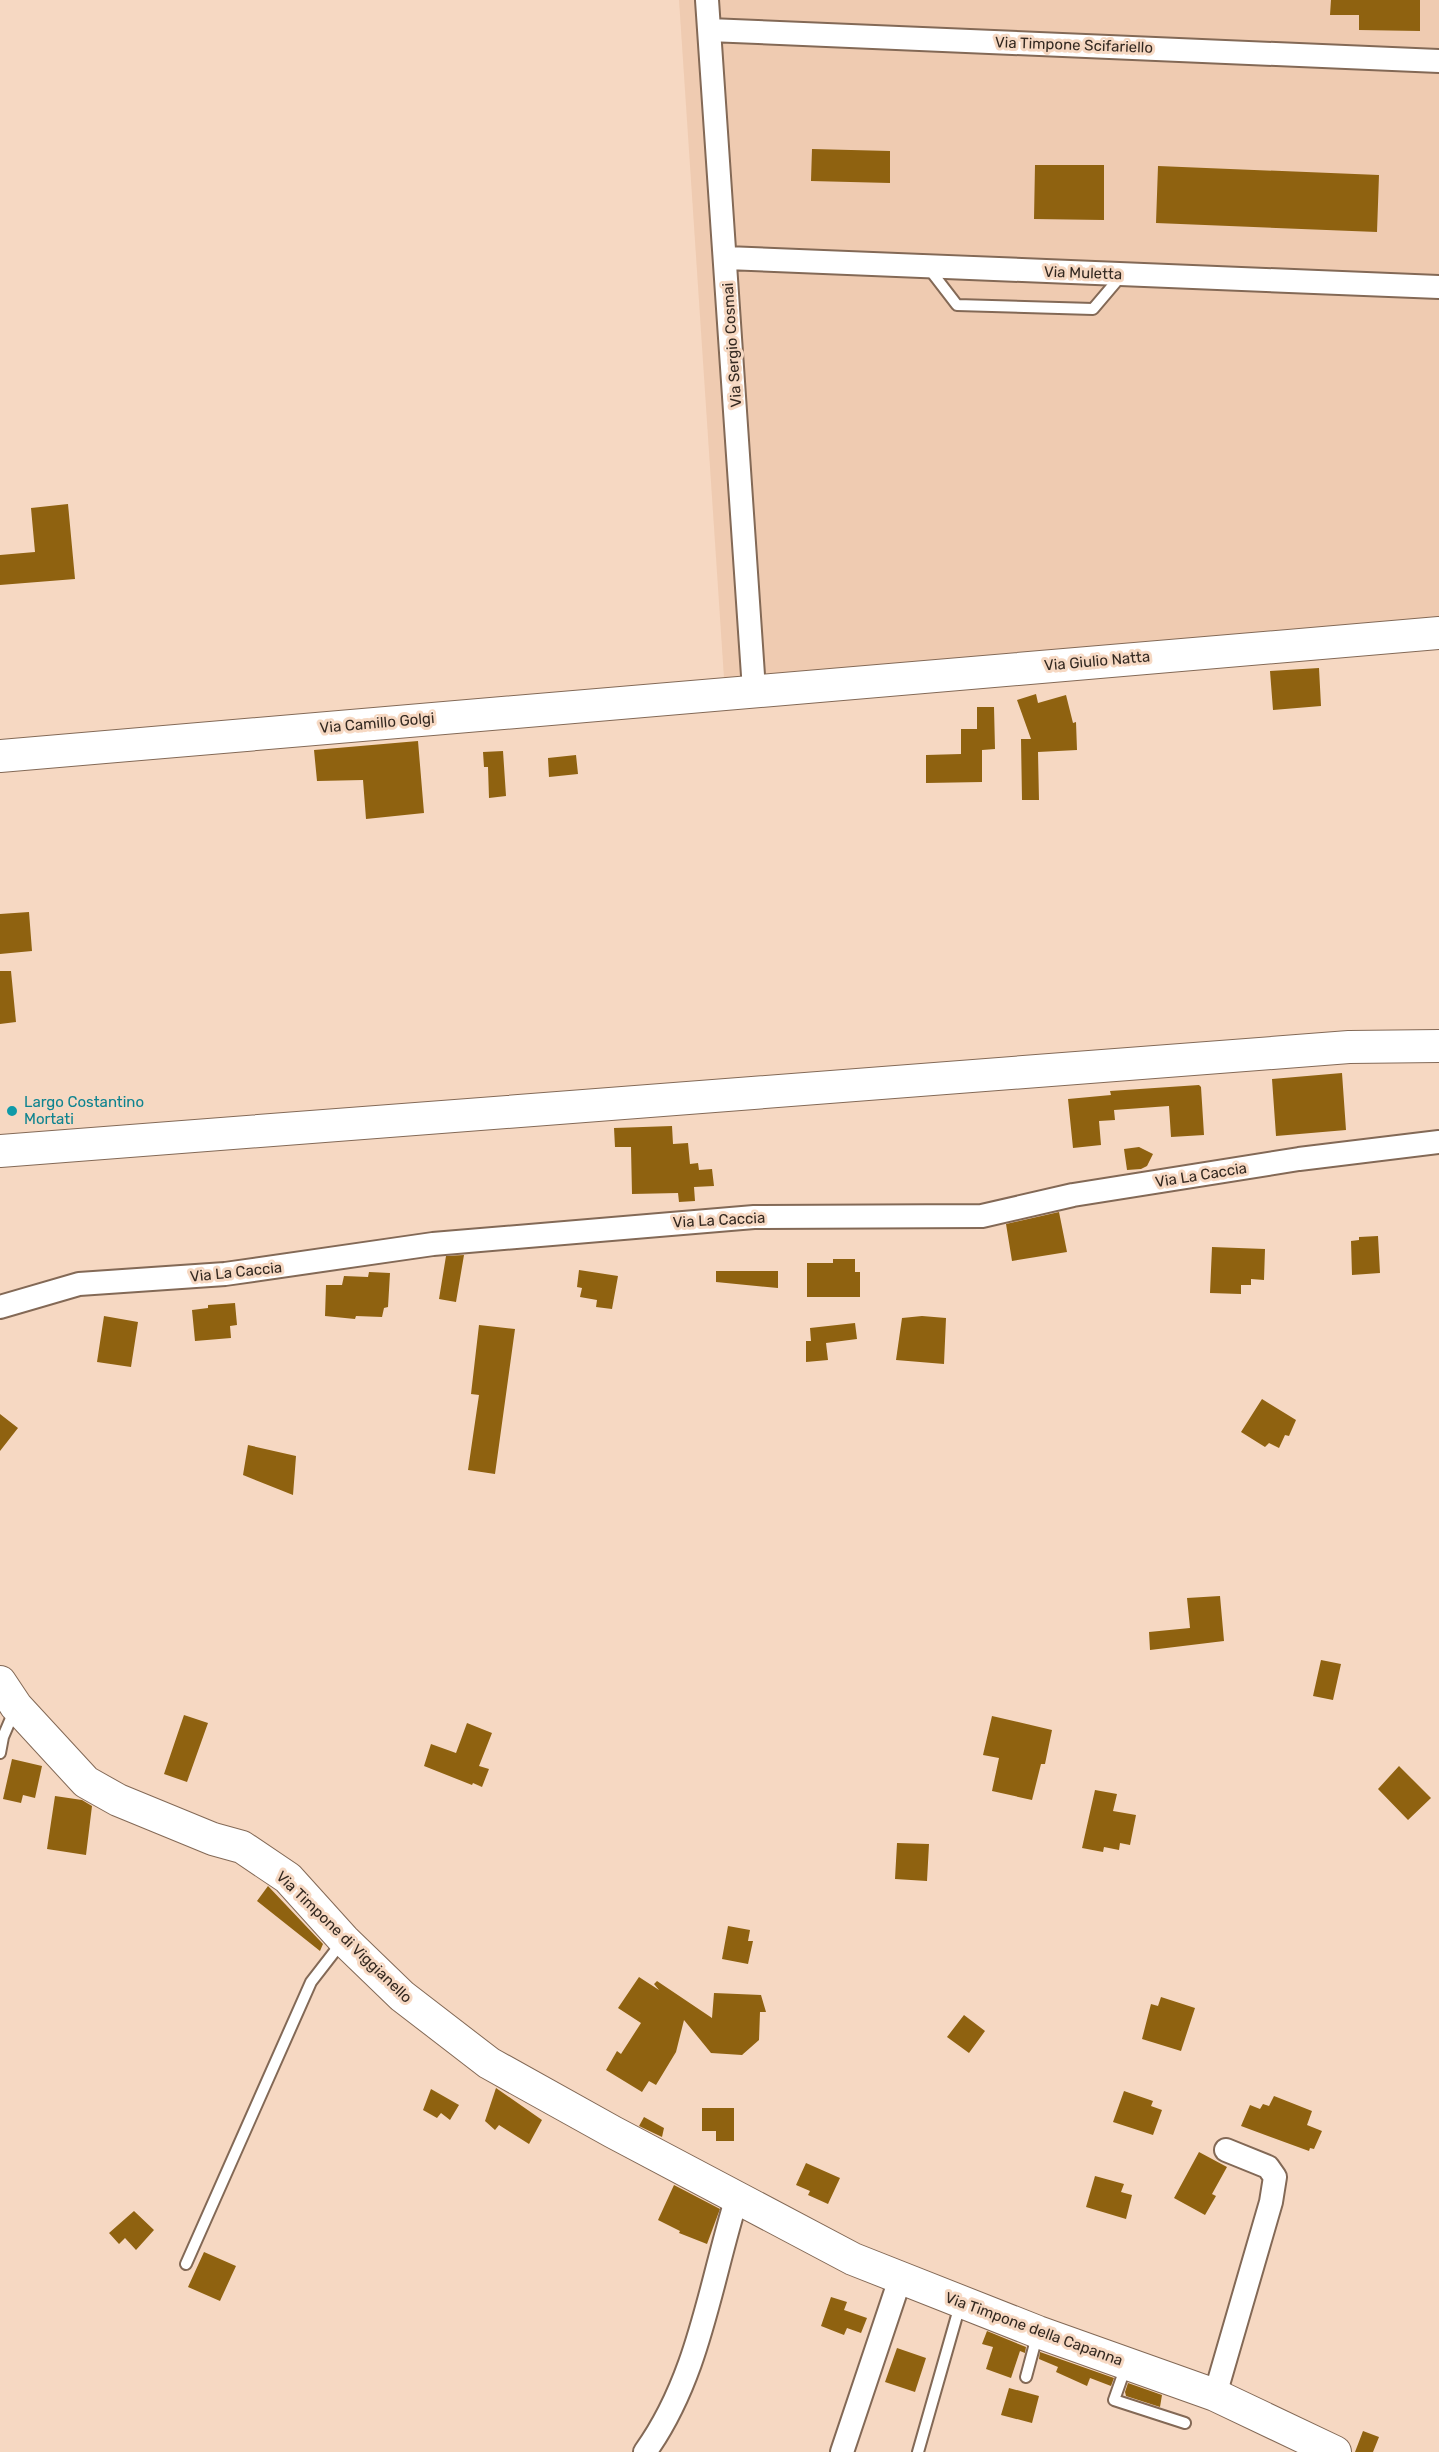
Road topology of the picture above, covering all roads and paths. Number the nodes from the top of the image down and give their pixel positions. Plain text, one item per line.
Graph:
1 (707, 0) edge
2 (709, 30) junction
3 (1439, 61) edge
4 (726, 258) junction
5 (927, 266) junction
6 (1122, 274) junction
7 (1439, 287) edge
8 (1439, 633) edge
9 (754, 690) junction
10 (0, 756) edge
11 (1439, 1046) edge
12 (1439, 1142) edge
13 (0, 1151) edge
14 (0, 1307) edge
15 (8, 1694) edge
16 (0, 1753) edge
17 (344, 1940) junction
18 (1226, 2150) dead end
19 (737, 2198) junction
20 (186, 2264) dead end
21 (900, 2279) junction
22 (961, 2302) junction
23 (1038, 2332) junction
24 (1127, 2363) junction
25 (1026, 2377) dead end
26 (1215, 2395) junction
27 (1185, 2423) dead end
28 (1319, 2449) edge
29 (645, 2452) edge
30 (842, 2452) edge
31 (918, 2452) edge

1 - 2 street, Via Sergio Cosmai
2 - 3 street, Via Timpone Scifariello
2 - 4 street, Via Sergio Cosmai
4 - 5 street, Via Muletta
4 - 9 street, Via Sergio Cosmai
5 - 6 street, Via Muletta
5 - 6 lane
6 - 7 street, Via Muletta
8 - 9 street, Via Giulio Natta
9 - 10 street, Via Camillo Golgi
11 - 13 street
12 - 14 street, Via La Caccia
15 - 16 lane
15 - 17 street, Via Timpone di Viggianello
17 - 19 street, Via Timpone di Viggianello
17 - 20 lane
18 - 26 street
19 - 21 street, Via Timpone della Capanna
19 - 29 street
21 - 22 street, Via Timpone della Capanna
21 - 30 street
22 - 23 street, Via Timpone della Capanna
22 - 31 lane
23 - 24 street, Via Timpone della Capanna
23 - 25 lane
24 - 26 street, Via Timpone della Capanna
24 - 27 lane
26 - 28 street, Via Timpone della Capanna

